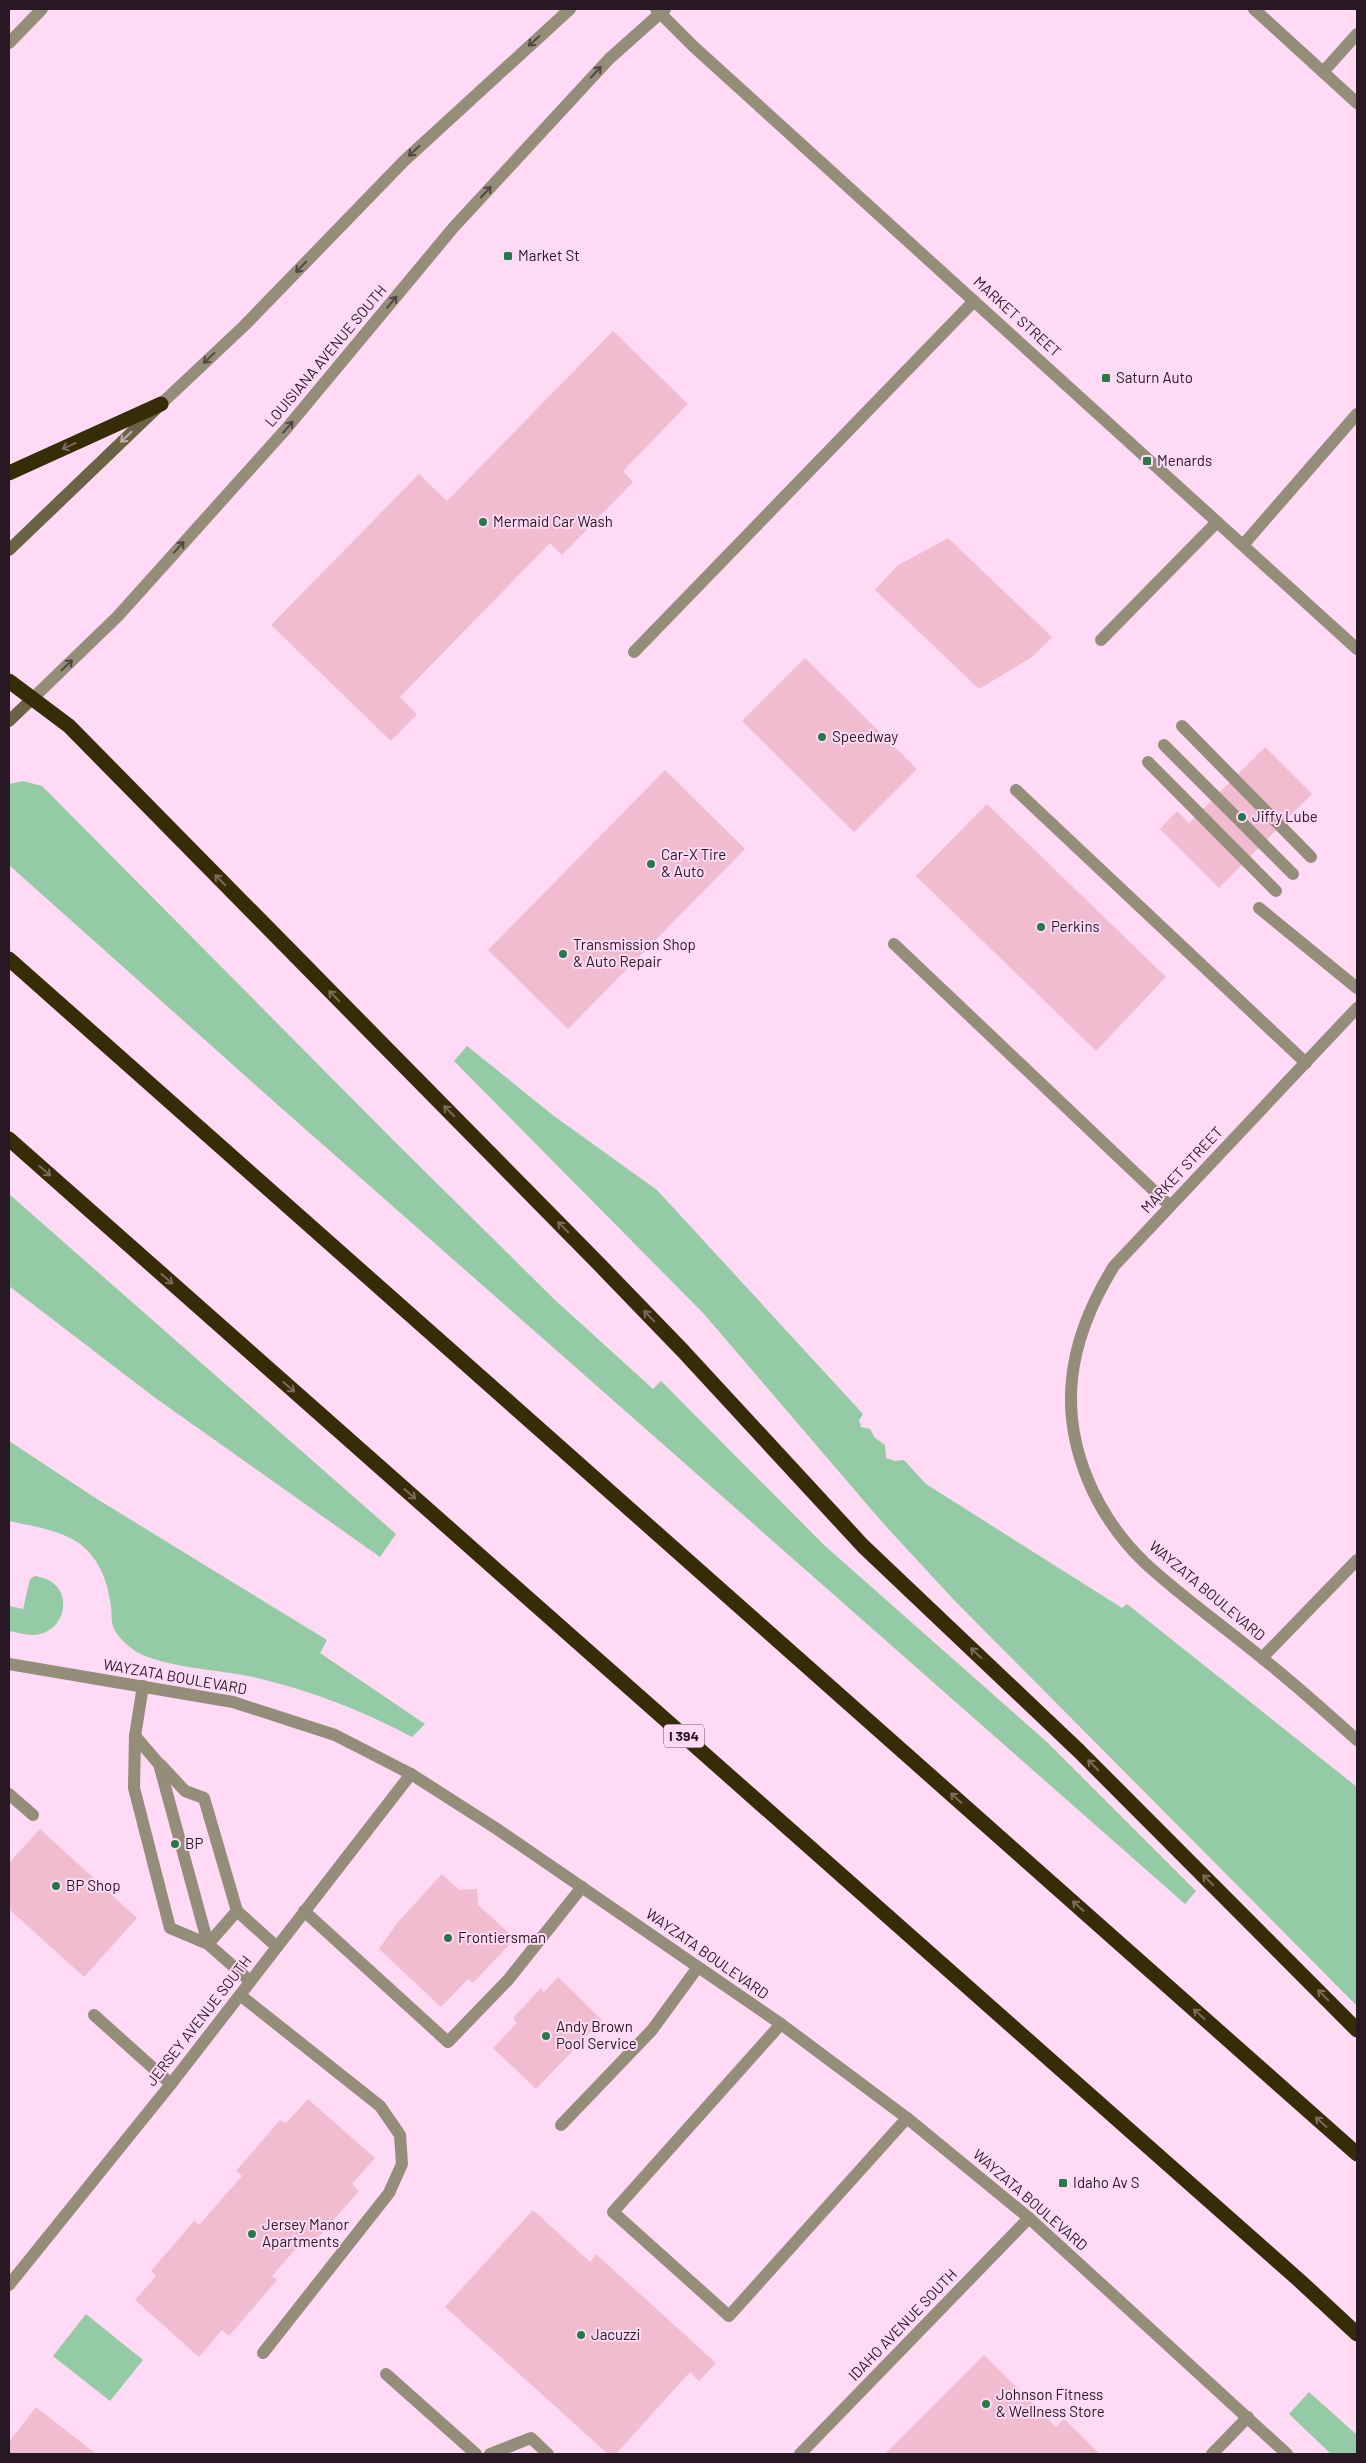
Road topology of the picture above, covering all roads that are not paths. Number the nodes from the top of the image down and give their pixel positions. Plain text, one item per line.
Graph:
1 (42, 9) edge
2 (570, 9) edge
3 (1254, 9) edge
4 (660, 10) edge
5 (1357, 34) edge
6 (9, 43) edge
7 (1323, 72) junction
8 (1357, 103) edge
9 (974, 300) junction
10 (161, 404) junction
11 (1357, 414) edge
12 (9, 473) edge
13 (1217, 522) junction
14 (1242, 545) junction
15 (9, 550) edge
16 (1101, 640) dead end
17 (1357, 649) edge
18 (634, 652) dead end
19 (9, 681) edge
20 (32, 699) junction
21 (9, 721) edge
22 (1182, 726) dead end
23 (1164, 745) dead end
24 (1148, 762) dead end
25 (1016, 790) dead end
26 (1311, 857) dead end
27 (1294, 874) dead end
28 (1276, 891) dead end
29 (1259, 908) dead end
30 (894, 944) dead end
31 (9, 959) edge
32 (1357, 988) edge
33 (1357, 1008) edge
34 (1306, 1062) junction
35 (9, 1139) edge
36 (1169, 1206) junction
37 (1072, 1379) joint
38 (1357, 1560) edge
39 (1262, 1658) junction
40 (9, 1664) edge
41 (143, 1686) junction
42 (135, 1736) junction
43 (1357, 1740) edge
44 (159, 1764) junction
45 (412, 1774) junction
46 (9, 1794) edge
47 (33, 1815) dead end
48 (582, 1887) junction
49 (237, 1911) junction
50 (304, 1911) junction
51 (208, 1944) junction
52 (277, 1947) junction
53 (698, 1967) junction
54 (250, 1981) junction
55 (240, 1995) junction
56 (94, 2015) dead end
57 (781, 2024) junction
58 (1357, 2030) edge
59 (171, 2084) junction
60 (907, 2118) junction
61 (561, 2125) dead end
62 (1357, 2154) edge
63 (1029, 2218) junction
64 (9, 2285) edge
65 (1357, 2334) edge
66 (262, 2353) dead end
67 (386, 2374) dead end
68 (1248, 2417) junction
69 (476, 2454) edge
70 (490, 2454) edge
71 (548, 2454) edge
72 (800, 2454) edge
73 (1212, 2454) edge
74 (1287, 2454) edge

1 - 6 street
2 -> 10 street
3 - 7 street
4 - 9 street, MARKET STREET
20 -> 4 street, LOUISIANA AVENUE SOUTH
5 - 7 street
7 - 8 street
9 - 13 street, MARKET STREET
9 - 18 street
10 -> 12 highway
10 -> 15 main road
11 - 14 street
13 - 14 street, MARKET STREET
13 - 16 street
14 - 17 street, MARKET STREET
19 - 20 highway
20 - 21 main road, LOUISIANA AVENUE SOUTH
58 -> 20 highway
22 - 26 street
23 - 27 street
24 - 28 street
25 - 34 street
29 - 32 street
30 - 36 street
62 -> 31 highway
33 - 34 street, MARKET STREET
34 - 36 street, MARKET STREET
35 -> 65 highway, I 394
36 - 37 street, MARKET STREET
37 - 39 street, WAYZATA BOULEVARD
38 - 39 street
39 - 43 street, WAYZATA BOULEVARD
40 - 41 street, WAYZATA BOULEVARD
41 - 42 street
41 - 45 street, WAYZATA BOULEVARD
42 - 44 street
42 - 51 street
44 - 49 street
44 - 51 street
45 - 48 street, WAYZATA BOULEVARD
45 - 50 street, JERSEY AVENUE SOUTH
46 - 47 street
48 - 50 street
48 - 53 street, WAYZATA BOULEVARD
49 - 51 street
49 - 52 street
50 - 52 street, JERSEY AVENUE SOUTH
51 - 54 street
52 - 54 street, JERSEY AVENUE SOUTH
53 - 57 street, WAYZATA BOULEVARD
53 - 61 street
54 - 55 street, JERSEY AVENUE SOUTH
55 - 59 street, JERSEY AVENUE SOUTH
55 - 66 street
56 - 59 street
57 - 60 street, WAYZATA BOULEVARD
57 - 60 street
59 - 64 street, JERSEY AVENUE SOUTH
60 - 63 street, WAYZATA BOULEVARD
63 - 68 street, WAYZATA BOULEVARD
63 - 72 street, IDAHO AVENUE SOUTH
67 - 69 street
68 - 73 street
68 - 74 street, WAYZATA BOULEVARD
70 - 71 street

